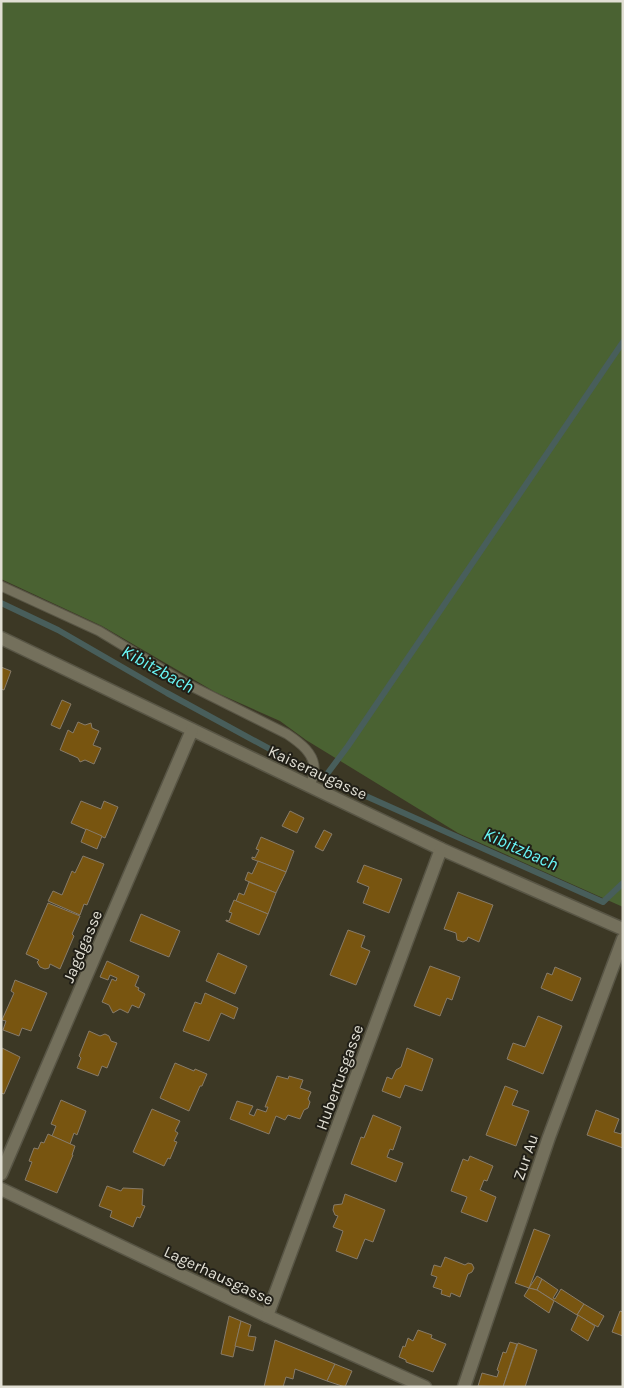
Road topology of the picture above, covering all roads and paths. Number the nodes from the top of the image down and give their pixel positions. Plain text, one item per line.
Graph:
1 (1, 586) edge
2 (1, 638) edge
3 (192, 730) junction
4 (310, 786) junction
5 (441, 849) junction
6 (623, 929) edge
7 (623, 939) edge
8 (1, 1174) edge
9 (1, 1189) edge
10 (267, 1316) junction
11 (425, 1387) edge
12 (464, 1387) edge

1 - 4 lane
2 - 3 street, Kaiseraugasse
3 - 4 street, Kaiseraugasse
3 - 8 street, Jagdgasse
4 - 5 street, Kaiseraugasse
5 - 6 street, Kaiseraugasse
5 - 10 street, Hubertusgasse
7 - 12 street, Zur Au
9 - 10 street, Lagerhausgasse
10 - 11 street, Lagerhausgasse

